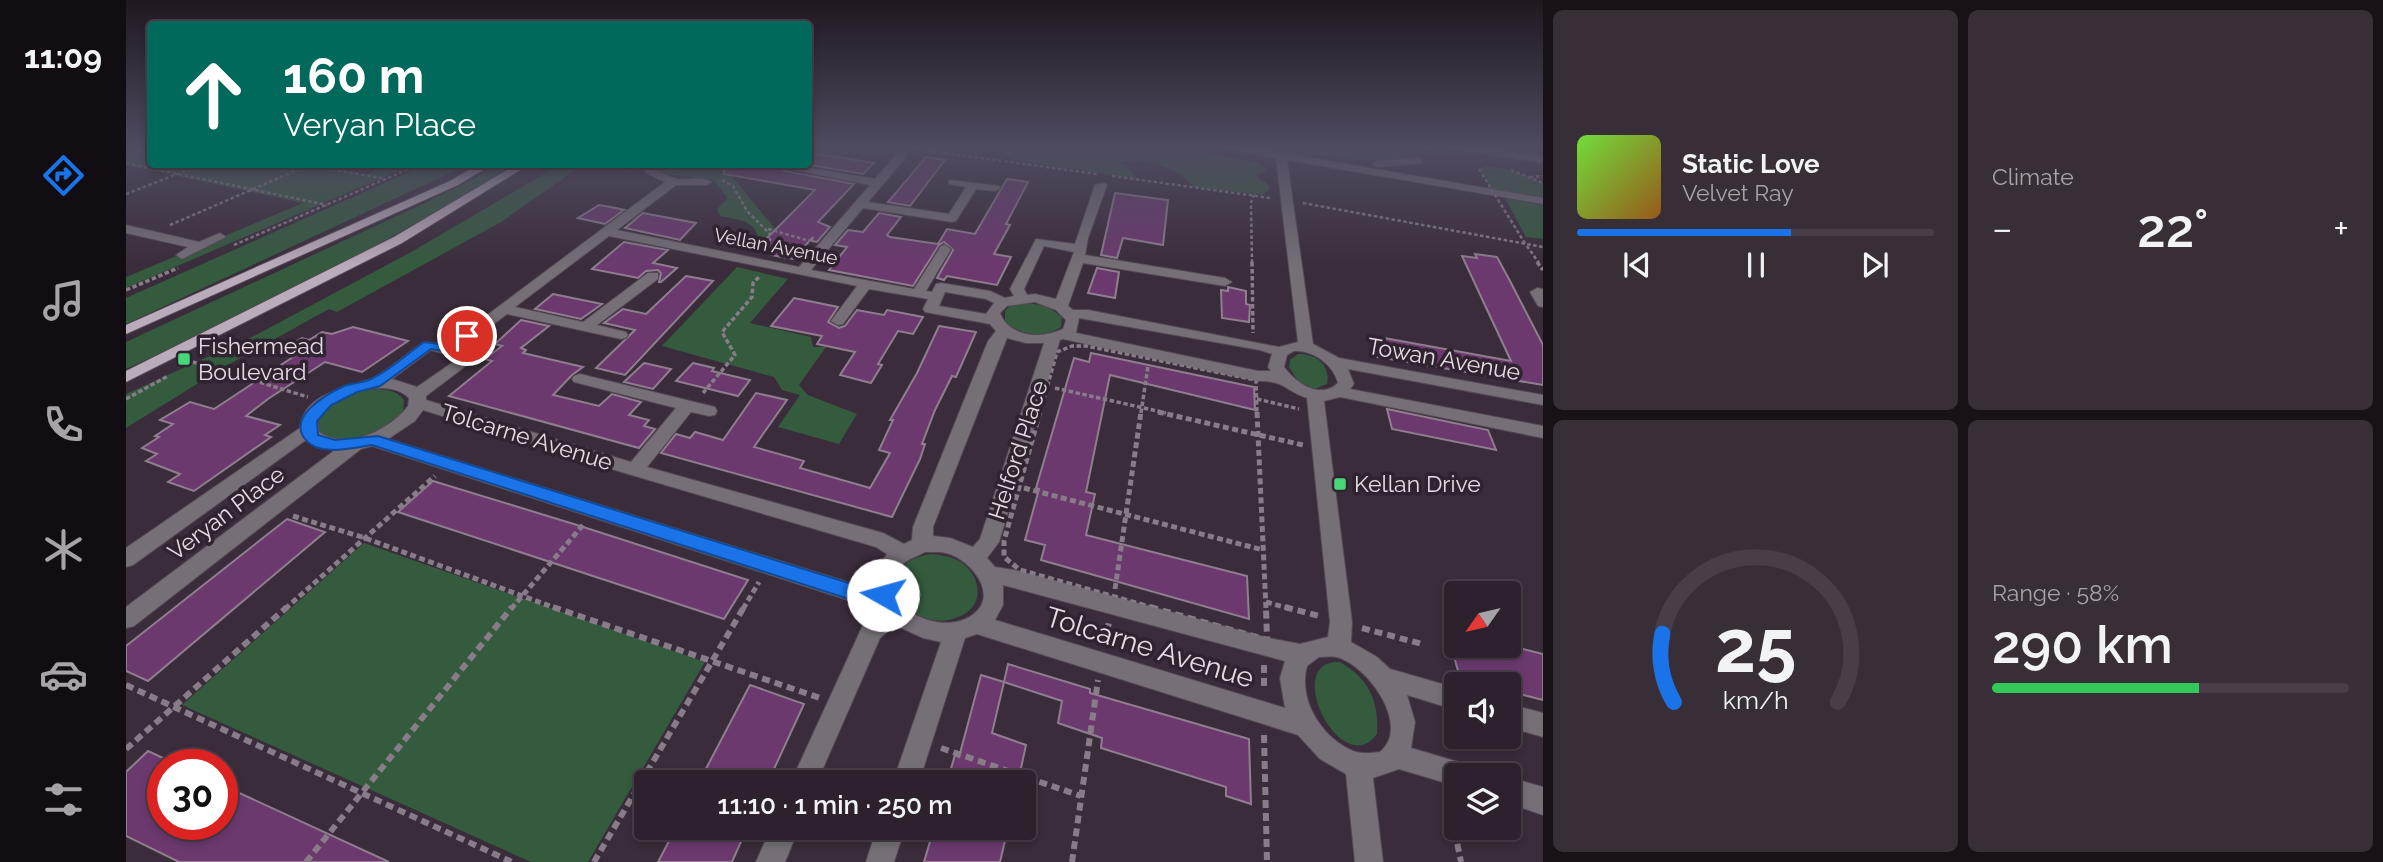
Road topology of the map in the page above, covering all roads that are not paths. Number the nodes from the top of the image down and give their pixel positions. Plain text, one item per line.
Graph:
1 (445, 187) edge
2 (486, 187) edge
3 (666, 187) edge
4 (873, 187) edge
5 (972, 187) edge
6 (989, 187) edge
7 (1100, 187) edge
8 (1285, 187) edge
9 (1463, 187) edge
10 (995, 188) dead end
11 (1543, 201) edge
12 (859, 204) junction
13 (126, 229) edge
14 (608, 232) junction
15 (223, 243) road end
16 (200, 246) junction
17 (945, 249) dead end
18 (1080, 254) junction
19 (181, 261) road end
20 (802, 272) junction
21 (653, 276) dead end
22 (1225, 282) dead end
23 (865, 285) junction
24 (918, 293) junction
25 (1543, 293) edge
26 (937, 297) junction
27 (1021, 298) junction
28 (1003, 302) junction
29 (1543, 303) edge
30 (503, 309) junction
31 (1065, 310) junction
32 (838, 321) dead end
33 (1000, 325) junction
34 (126, 330) edge
35 (587, 332) junction
36 (621, 335) dead end
37 (1058, 337) junction
38 (1306, 346) junction
39 (450, 350) junction
40 (1280, 352) junction
41 (1336, 362) junction
42 (1281, 376) junction
43 (126, 377) edge
44 (580, 379) dead end
45 (375, 383) junction
46 (1341, 392) junction
47 (418, 399) junction
48 (1543, 400) edge
49 (1316, 404) junction
50 (687, 406) junction
51 (709, 411) dead end
52 (308, 431) junction
53 (1543, 432) edge
54 (363, 442) junction
55 (635, 470) junction
56 (922, 544) junction
57 (900, 552) junction
58 (126, 559) edge
59 (983, 566) junction
60 (889, 604) junction
61 (126, 619) edge
62 (966, 628) junction
63 (1339, 648) junction
64 (1303, 654) junction
65 (1384, 678) junction
66 (1444, 696) edge
67 (1521, 719) edge
68 (1543, 725) edge
69 (1306, 726) junction
70 (1395, 756) junction
71 (1357, 765) junction
72 (809, 770) edge
73 (910, 770) edge
74 (1444, 770) edge
75 (1521, 794) edge
76 (1543, 801) edge
77 (780, 840) edge
78 (887, 840) edge
79 (770, 862) edge
80 (880, 862) edge
81 (1369, 862) edge

1 - 34 main road
2 - 43 main road
3 - 14 street
4 - 12 street
5 - 12 street
6 - 10 street
7 - 18 street, Helford Place
8 - 38 street
9 - 11 street
12 - 20 street
13 - 16 street
14 - 20 street, Vellan Avenue
14 - 30 street
15 - 16 street
16 - 19 street
17 - 24 street
18 - 22 street
18 - 27 street
18 - 31 street, Helford Place
20 - 23 street, Vellan Avenue
21 - 35 street
23 - 24 street, Vellan Avenue
23 - 32 street
24 - 26 street, Vellan Avenue
25 - 29 street
26 - 28 street, Vellan Avenue
26 - 33 street
27 - 28 street
27 - 31 street
28 - 33 street
30 - 35 street
30 - 39 street
31 - 37 street, Helford Place
31 - 40 street
33 - 37 street
33 - 56 street
35 - 36 street
37 - 42 street
37 - 59 street, Helford Place
38 - 40 street
38 - 41 street
39 - 45 street
39 - 47 street, Veryan Place
40 - 42 street
41 - 46 street
41 - 48 street, Towan Avenue
42 - 49 street
44 - 50 street
45 - 47 street
45 - 52 street, Veryan Place
46 - 49 street
46 - 53 street
47 - 54 street, Veryan Place
47 - 55 street, Tolcarne Avenue
49 - 63 street
50 - 51 street
50 - 55 street, Tolcarne Avenue
52 - 54 street
52 - 58 street, Veryan Place
54 - 60 street, Tolcarne Avenue
54 - 61 street, Veryan Place
55 - 57 street, Tolcarne Avenue
56 - 57 street
56 - 59 street
57 - 60 street
59 - 62 street
59 - 64 street, Tolcarne Avenue
60 - 62 street
60 - 72 street
62 - 69 street, Tolcarne Avenue
62 - 73 street
63 - 64 street
63 - 65 street
64 - 69 street
65 - 66 street
65 - 70 street
67 - 68 street
69 - 71 street
70 - 71 street
70 - 74 street
71 - 81 street
75 - 76 street
77 - 79 street
78 - 80 street

